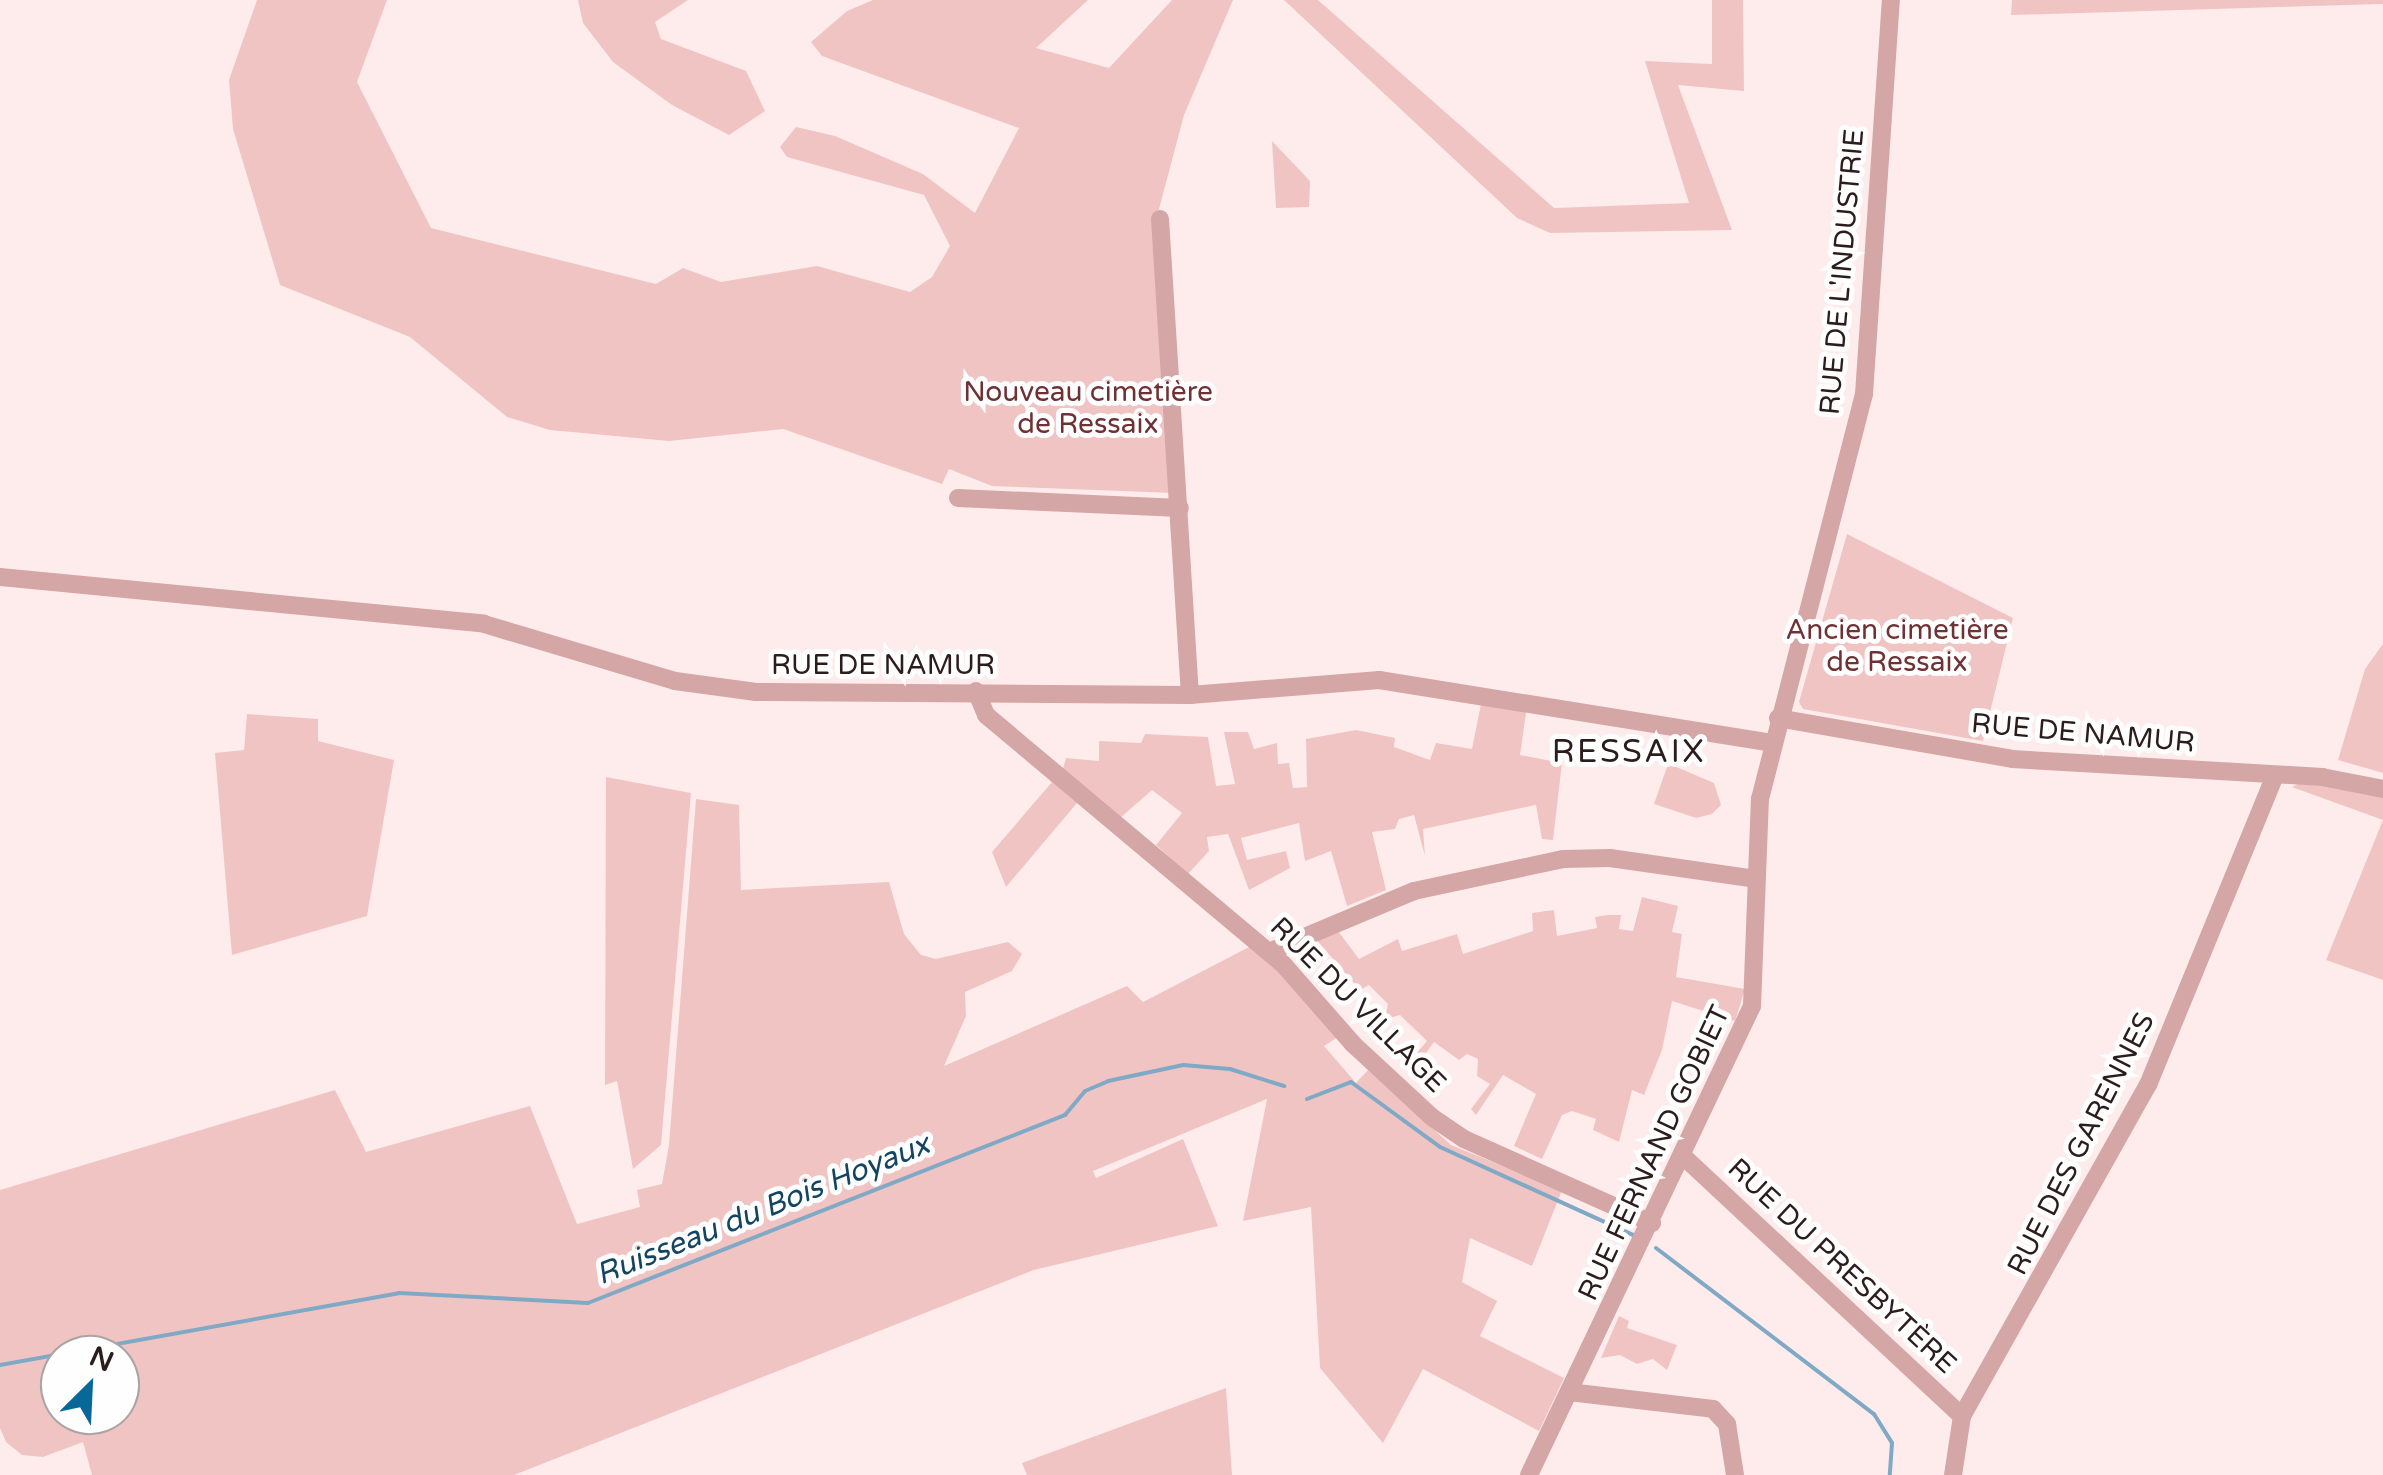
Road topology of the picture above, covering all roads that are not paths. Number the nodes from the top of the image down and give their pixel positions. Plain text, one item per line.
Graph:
1 (1892, 0) edge
2 (1160, 219) dead end
3 (958, 498) dead end
4 (1180, 508) junction
5 (0, 577) edge
6 (976, 692) junction
7 (1190, 695) junction
8 (1778, 718) junction
9 (1772, 742) junction
10 (2275, 776) junction
11 (2383, 789) edge
12 (1756, 879) junction
13 (1264, 948) junction
14 (1684, 1157) junction
15 (1652, 1223) junction
16 (1568, 1392) junction
17 (1962, 1416) junction
18 (1529, 1475) edge
19 (1735, 1475) edge
20 (1953, 1475) edge

1 - 8 street, RUE DE L'INDUSTRIE
2 - 4 street
3 - 4 street
4 - 7 street
5 - 6 street, RUE DE NAMUR
6 - 7 street, RUE DE NAMUR
6 - 13 street, RUE DU VILLAGE
7 - 9 street, RUE DE NAMUR
8 - 9 street, RUE FERNAND GOBIET
8 - 10 street, RUE DE NAMUR
9 - 12 street, RUE FERNAND GOBIET
10 - 11 street, RUE DE NAMUR
10 - 17 street, RUE DES GARENNES
12 - 13 street
12 - 14 street, RUE FERNAND GOBIET
13 - 15 street, RUE DU VILLAGE
14 - 15 street, RUE FERNAND GOBIET
14 - 17 street, RUE DU PRESBYTÈRE
15 - 16 street, RUE FERNAND GOBIET
16 - 18 street, RUE FERNAND GOBIET
16 - 19 street
17 - 20 street, RUE DES GARENNES

